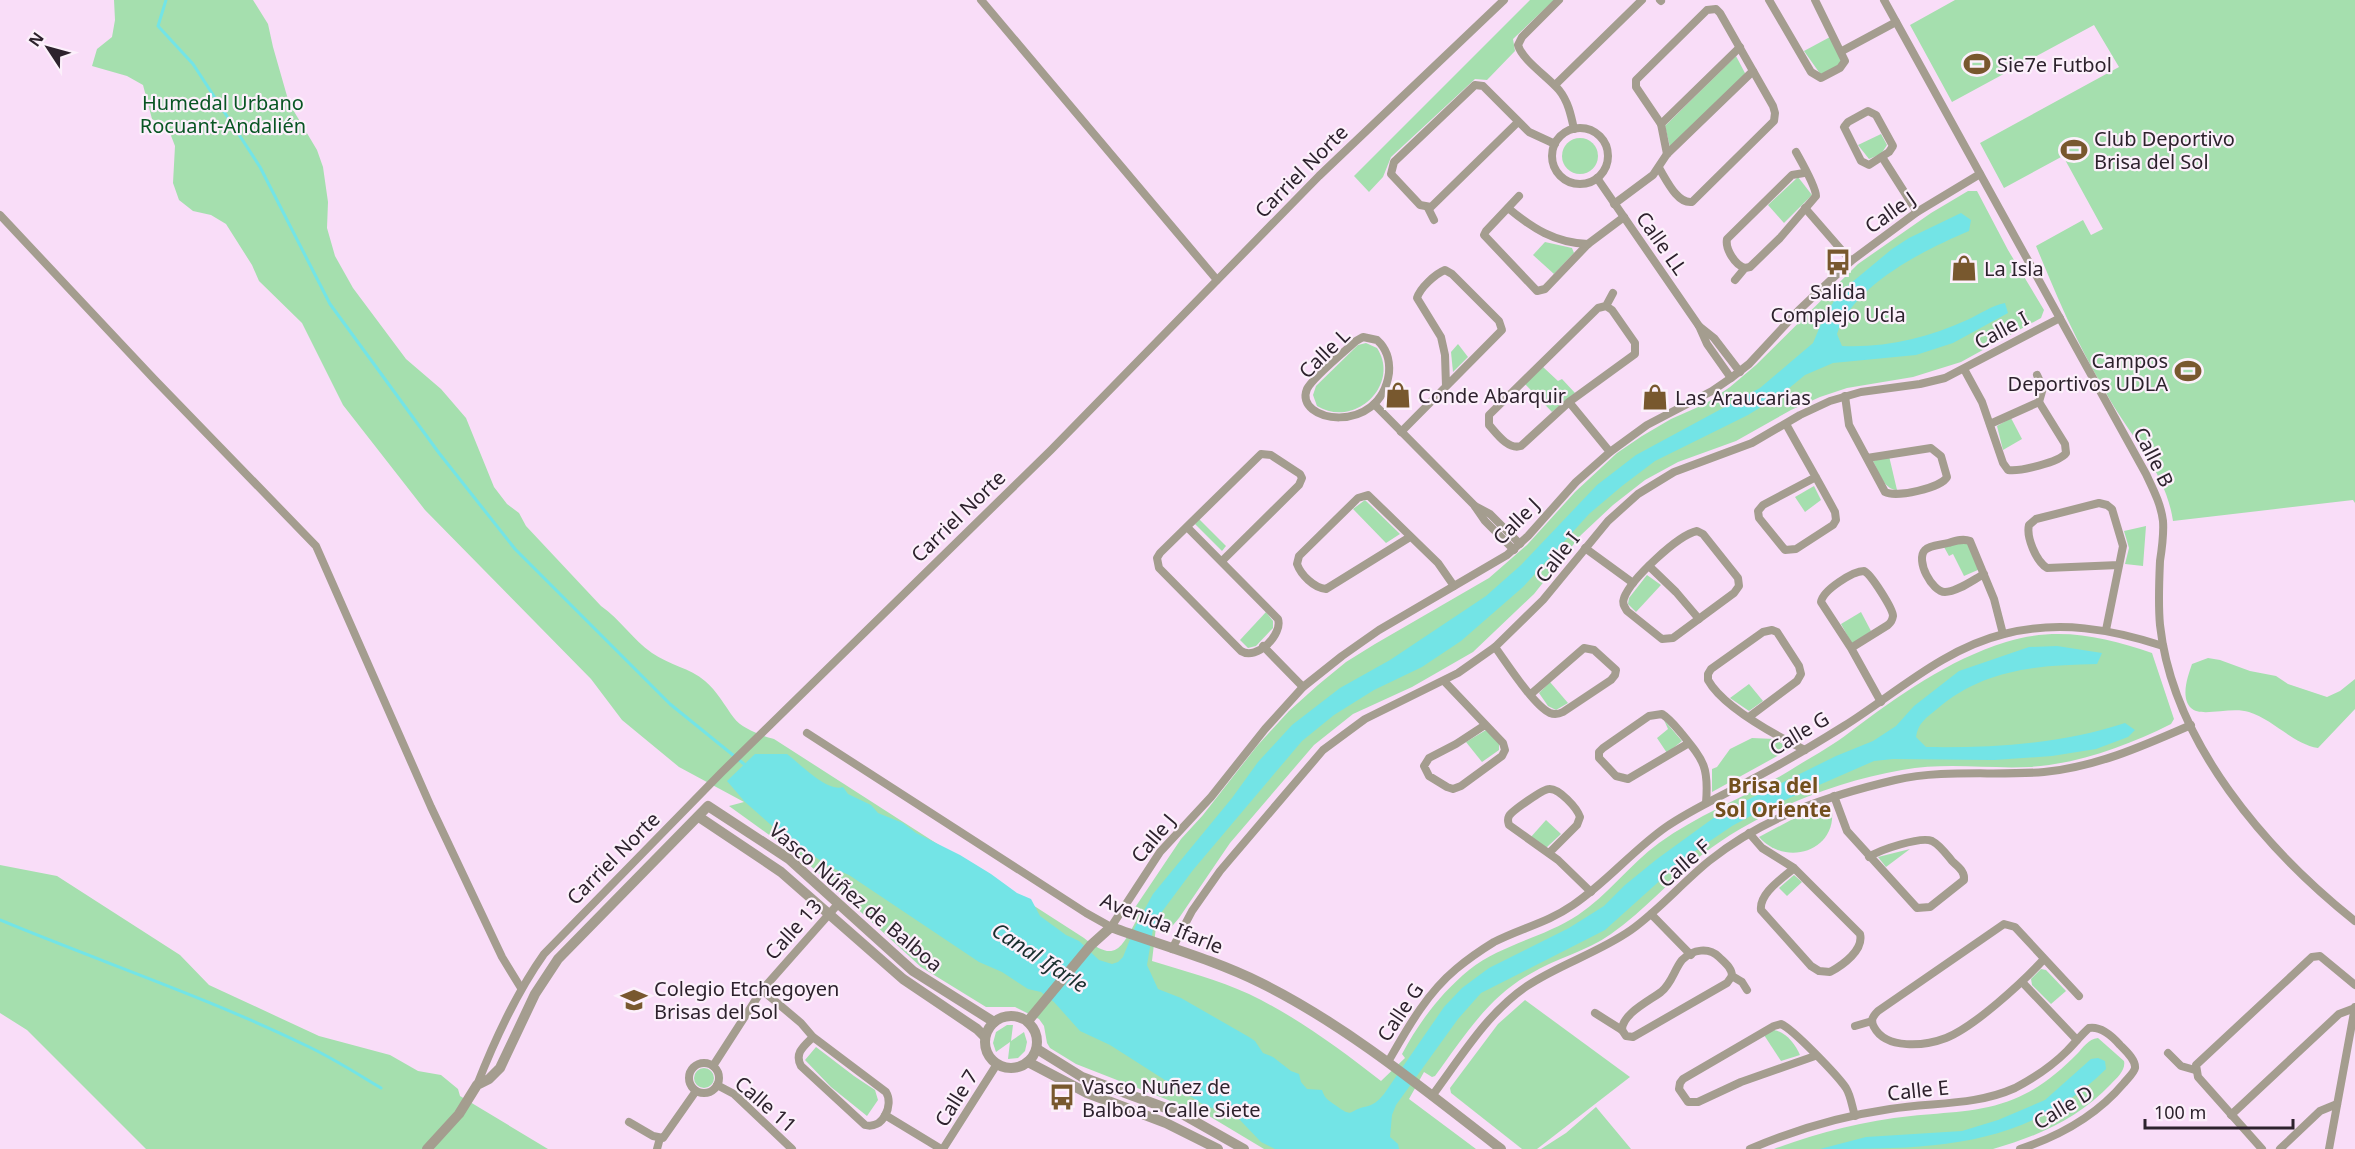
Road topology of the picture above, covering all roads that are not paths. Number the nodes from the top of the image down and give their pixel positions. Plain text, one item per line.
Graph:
1 (981, 0) edge
2 (1504, 0) edge
3 (1559, 0) edge
4 (1642, 0) edge
5 (1769, 0) edge
6 (1815, 0) edge
7 (1884, 0) edge
8 (1896, 22) junction
9 (1740, 47) junction
10 (1842, 51) junction
11 (1753, 71) junction
12 (1555, 85) junction
13 (1518, 122) junction
14 (1661, 124) junction
15 (1574, 129) junction
16 (1555, 144) junction
17 (1796, 152) dead end
18 (1667, 154) junction
19 (1882, 157) junction
20 (1659, 168) junction
21 (1804, 173) junction
22 (1980, 174) junction
23 (1597, 178) junction
24 (1519, 196) dead end
25 (1614, 204) junction
26 (1428, 208) junction
27 (1508, 208) junction
28 (1805, 208) junction
29 (1917, 212) junction
30 (0, 215) edge
31 (1624, 217) junction
32 (1434, 220) dead end
33 (1588, 244) junction
34 (1851, 261) junction
35 (1745, 268) junction
36 (1217, 280) junction
37 (1735, 280) dead end
38 (1613, 293) dead end
39 (1605, 306) junction
40 (2060, 318) junction
41 (1700, 326) junction
42 (1964, 369) junction
43 (1740, 372) junction
44 (2037, 375) dead end
45 (1731, 378) junction
46 (1446, 386) junction
47 (1845, 396) junction
48 (1569, 402) junction
49 (2039, 402) junction
50 (1374, 404) junction
51 (1786, 424) junction
52 (1990, 424) junction
53 (1401, 432) junction
54 (1610, 452) junction
55 (1867, 458) junction
56 (1816, 477) junction
57 (1187, 526) junction
58 (1410, 537) junction
59 (1517, 547) junction
60 (1586, 548) junction
61 (1222, 561) junction
62 (2119, 565) junction
63 (1649, 566) junction
64 (1984, 574) junction
65 (1633, 583) junction
66 (1454, 586) junction
67 (1699, 619) junction
68 (2106, 630) junction
69 (2003, 634) junction
70 (1263, 646) junction
71 (2163, 646) junction
72 (1495, 647) junction
73 (1851, 648) junction
74 (1444, 681) junction
75 (1303, 687) junction
76 (1531, 694) junction
77 (1881, 702) junction
78 (1749, 717) junction
79 (1485, 725) junction
80 (2191, 725) junction
81 (807, 732) dead end
82 (1689, 743) junction
83 (1805, 750) junction
84 (1833, 796) junction
85 (696, 799) junction
86 (1706, 803) junction
87 (708, 806) junction
88 (699, 817) junction
89 (1749, 833) junction
90 (1549, 853) junction
91 (1869, 857) junction
92 (1794, 868) junction
93 (1591, 892) junction
94 (838, 904) junction
95 (829, 914) junction
96 (1651, 914) junction
97 (2355, 921) edge
98 (1111, 927) junction
99 (1172, 949) junction
100 (1690, 955) junction
101 (2044, 959) junction
102 (1732, 976) junction
103 (2022, 982) junction
104 (2355, 985) edge
105 (520, 988) junction
106 (762, 990) junction
107 (1747, 990) dead end
108 (2079, 996) dead end
109 (2355, 1008) edge
110 (1595, 1013) dead end
111 (1872, 1021) junction
112 (994, 1022) junction
113 (1028, 1022) junction
114 (1855, 1026) dead end
115 (1622, 1030) junction
116 (813, 1037) junction
117 (985, 1037) junction
118 (2077, 1040) junction
119 (1037, 1048) junction
120 (2168, 1053) dead end
121 (1815, 1056) junction
122 (1028, 1062) junction
123 (997, 1064) junction
124 (1391, 1065) junction
125 (713, 1066) junction
126 (2195, 1070) junction
127 (477, 1085) junction
128 (717, 1085) junction
129 (696, 1091) junction
130 (1432, 1096) junction
131 (2337, 1104) junction
132 (885, 1115) junction
133 (2231, 1115) junction
134 (1855, 1116) junction
135 (629, 1122) dead end
136 (660, 1138) junction
137 (427, 1149) edge
138 (657, 1149) edge
139 (792, 1149) edge
140 (942, 1149) edge
141 (1218, 1149) edge
142 (1244, 1149) edge
143 (1501, 1149) edge
144 (1750, 1149) edge
145 (2020, 1149) edge
146 (2262, 1149) edge
147 (2280, 1149) edge
148 (2329, 1149) edge

1 - 36 street
2 - 36 street, Carriel Norte
3 - 12 street
4 - 12 street
5 - 10 street
6 - 10 street
7 - 8 street, Calle B
8 - 10 street
8 - 22 street, Calle B
9 - 11 street
9 - 14 street
9 - 14 street
11 - 18 street
11 - 20 street
12 - 15 street
13 - 16 street
13 - 26 street
13 - 26 street
14 - 18 street
15 - 16 street
15 - 23 street
16 - 23 street
17 - 21 street
18 - 20 street
19 - 19 street
19 - 29 street
20 - 25 street
21 - 28 street
21 - 35 street
22 - 29 street, Calle J
22 - 40 street, Calle B
23 - 25 street, Calle LL
24 - 27 street
25 - 31 street, Calle LL
26 - 32 street
27 - 33 street
27 - 33 street
28 - 34 street
28 - 35 street
29 - 34 street, Calle J
30 - 105 street
31 - 33 street
31 - 41 street, Calle LL
34 - 43 street, Calle J
35 - 37 street
36 - 85 street, Carriel Norte
38 - 39 street
39 - 48 street
39 - 48 street
40 - 42 street, Calle I
40 - 71 street, Calle B
41 - 43 street, Calle LL
41 - 45 street, Calle LL
42 - 47 street, Calle I
42 - 52 street
43 - 45 street, Calle J
44 - 49 street
45 - 54 street, Calle J
46 - 46 street
46 - 53 street
47 - 51 street, Calle I
47 - 55 street
48 - 54 street
49 - 52 street
49 - 52 street
50 - 50 street, Calle L
50 - 53 street
51 - 56 street
51 - 60 street, Calle I
53 - 59 street
54 - 59 street, Calle J
55 - 55 street
56 - 56 street
57 - 61 street
57 - 61 street
57 - 70 street
58 - 58 street
58 - 66 street
59 - 66 street, Calle J
60 - 65 street
60 - 72 street, Calle I
61 - 70 street
62 - 62 street
62 - 68 street
63 - 65 street
63 - 67 street
63 - 67 street
64 - 64 street
64 - 69 street
65 - 67 street
66 - 75 street, Calle J
68 - 69 street, Calle G
68 - 71 street, Calle G
69 - 77 street, Calle G
70 - 75 street
71 - 80 street, Calle B
72 - 74 street, Calle I
72 - 76 street
73 - 73 street
73 - 77 street
74 - 79 street
74 - 99 street, Calle I
75 - 98 street, Calle J
76 - 76 street
77 - 83 street, Calle G
78 - 78 street
78 - 83 street
79 - 79 street
80 - 84 street, Calle F
80 - 97 street, Calle B
81 - 98 street, Avenida Ifarle
82 - 82 street
82 - 86 street
83 - 86 street, Calle G
84 - 89 street, Calle F
84 - 91 street
85 - 87 street, Vasco Núñez de Balboa
85 - 105 street, Carriel Norte
86 - 93 street, Calle G
87 - 88 street, Carriel Norte
87 - 94 street, Vasco Núñez de Balboa
88 - 95 street, Vasco Núñez de Balboa
88 - 127 street, Carriel Norte
89 - 92 street
89 - 96 street, Calle F
90 - 90 street
90 - 93 street
91 - 91 street
92 - 92 street
93 - 124 street, Calle G
94 - 95 street, Calle 13
94 - 112 street, Vasco Núñez de Balboa
95 - 106 street, Calle 13
95 - 117 street, Vasco Núñez de Balboa
96 - 100 street
96 - 130 street, Calle F
98 - 99 street, Avenida Ifarle
98 - 113 street
99 - 124 street, Avenida Ifarle
100 - 102 street
100 - 115 street
101 - 103 street
101 - 108 street
101 - 111 street
102 - 107 street
102 - 115 street
103 - 111 street
103 - 118 street
104 - 126 street
105 - 127 street, Carriel Norte
106 - 116 street
106 - 125 street, Calle 13
109 - 131 street
109 - 133 street
110 - 115 street
111 - 114 street
112 - 113 street
112 - 117 street
113 - 119 street
116 - 132 street
116 - 132 street
117 - 123 street
118 - 134 street, Calle E
118 - 145 street, Calle D
119 - 122 street
119 - 142 street
120 - 126 street
121 - 121 street
121 - 134 street
122 - 123 street
122 - 141 street
123 - 140 street, Calle 7
124 - 130 street, Avenida Ifarle
125 - 128 street
125 - 129 street
126 - 133 street
127 - 137 street, Carriel Norte
128 - 129 street
128 - 139 street, Calle 11
129 - 136 street
130 - 143 street, Avenida Ifarle
131 - 147 street
131 - 148 street
132 - 140 street
133 - 146 street
134 - 144 street, Calle E
135 - 136 street
136 - 138 street

